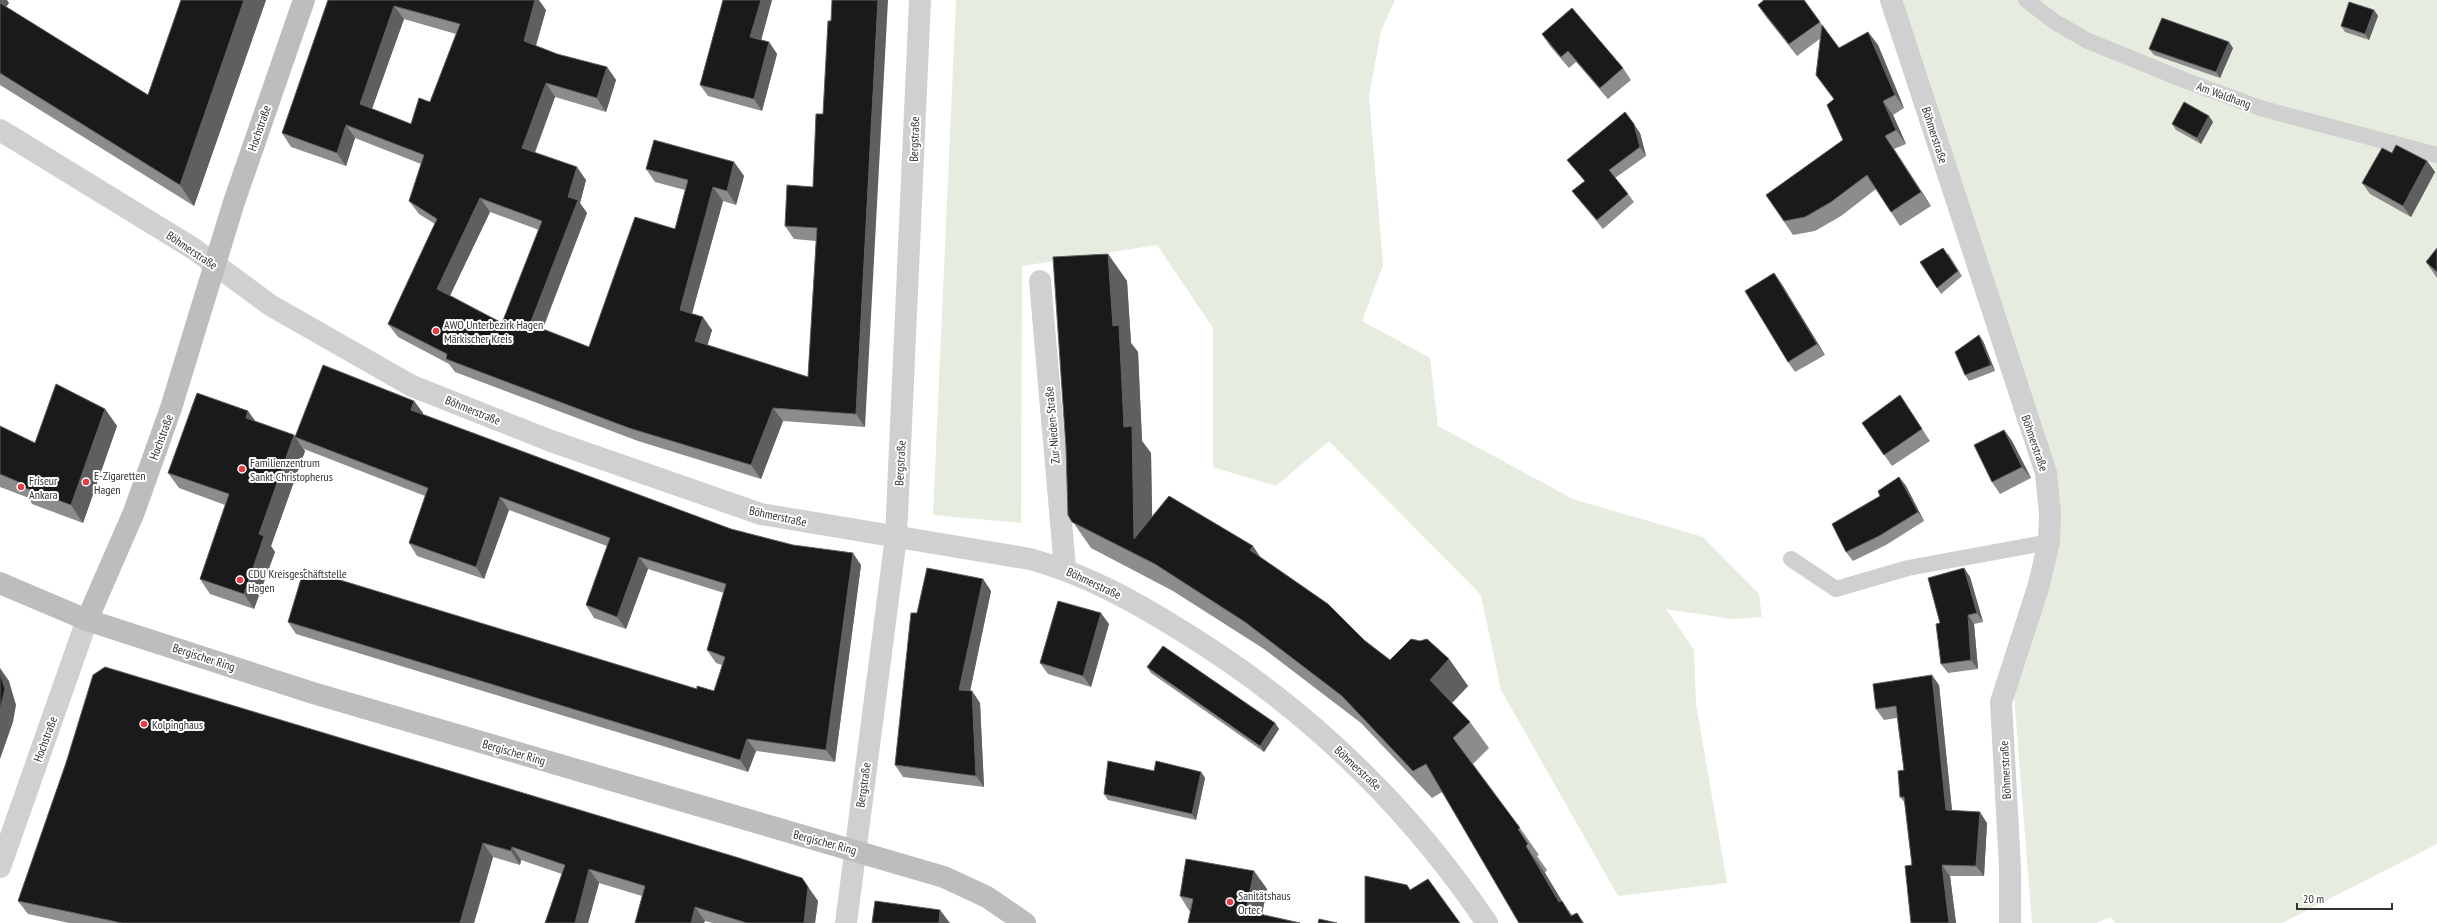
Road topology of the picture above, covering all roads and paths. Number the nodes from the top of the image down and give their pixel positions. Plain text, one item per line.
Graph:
1 (304, 0) edge
2 (920, 0) edge
3 (1891, 0) edge
4 (2026, 0) edge
5 (0, 130) edge
6 (2437, 155) edge
7 (215, 266) junction
8 (1040, 281) dead end
9 (896, 537) junction
10 (2049, 542) junction
11 (1790, 559) dead end
12 (1065, 568) junction
13 (0, 583) edge
14 (87, 620) junction
15 (854, 850) junction
16 (0, 867) edge
17 (846, 923) edge
18 (1025, 923) edge
19 (1487, 923) edge
20 (2010, 923) edge

1 - 7 main road, Hochstraße
2 - 9 street, Bergstraße
3 - 10 street, Böhmerstraße
4 - 6 lane, Am Waldhang
5 - 7 street, Böhmerstraße
7 - 9 street, Böhmerstraße
7 - 14 main road, Hochstraße
8 - 12 street, Zur-Nieden-Straße
9 - 12 street, Böhmerstraße
9 - 15 street, Bergstraße
10 - 11 lane
10 - 20 street, Böhmerstraße
12 - 19 street, Böhmerstraße
13 - 14 main road, Bergischer Ring
14 - 15 main road, Bergischer Ring
14 - 16 street, Hochstraße
15 - 17 street, Bergstraße
15 - 18 main road, Bergischer Ring

